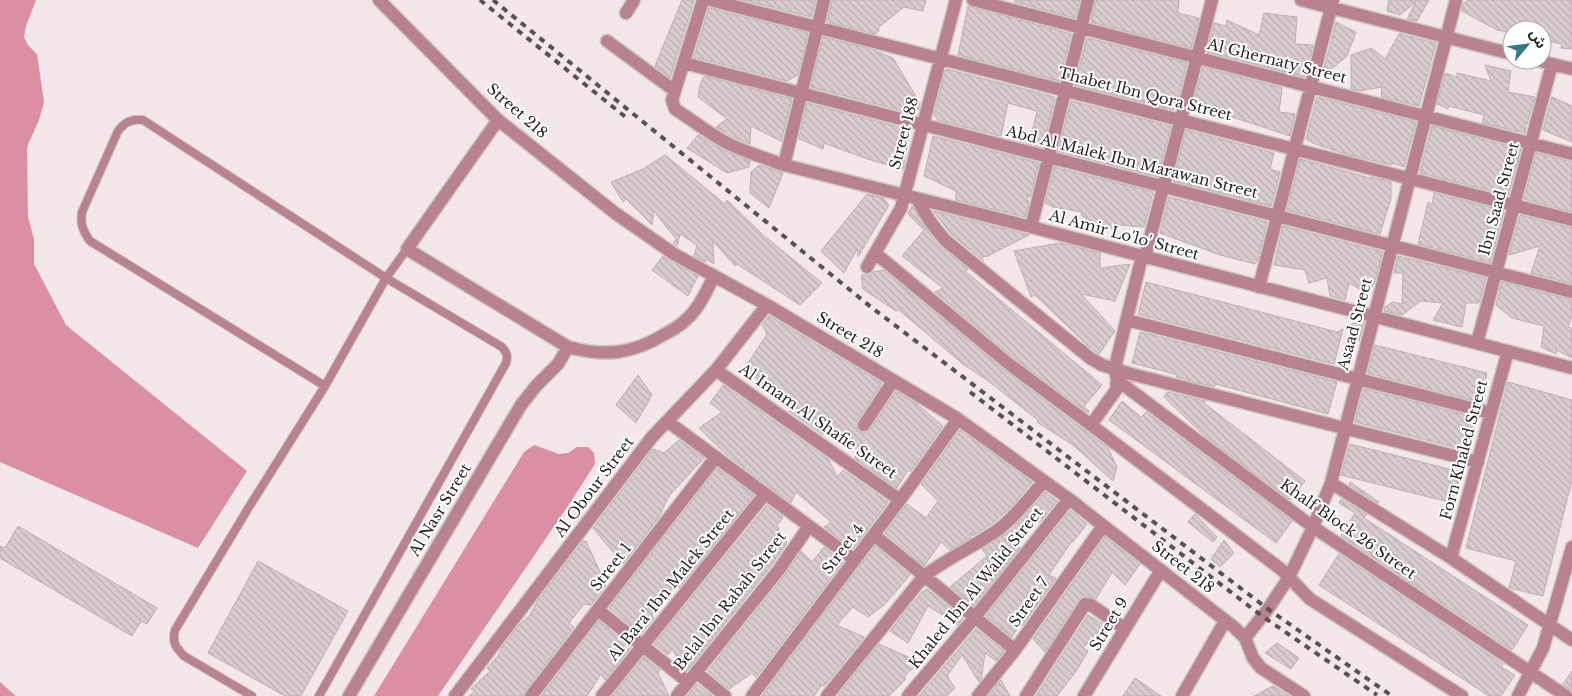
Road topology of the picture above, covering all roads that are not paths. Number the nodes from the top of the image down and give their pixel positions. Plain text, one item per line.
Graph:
1 (379, 0) edge
2 (634, 0) edge
3 (704, 0) edge
4 (710, 0) edge
5 (824, 0) edge
6 (956, 0) edge
7 (973, 0) edge
8 (1088, 0) edge
9 (1212, 0) edge
10 (1301, 0) edge
11 (1456, 0) edge
12 (1332, 4) edge
13 (626, 13) dead end
14 (817, 27) junction
15 (1081, 28) junction
16 (1446, 37) junction
17 (607, 41) dead end
18 (1502, 51) edge
19 (1198, 58) junction
20 (941, 59) junction
21 (684, 63) junction
22 (1552, 64) edge
23 (1572, 69) edge
24 (1550, 70) edge
25 (1311, 87) junction
26 (675, 91) junction
27 (1065, 91) junction
28 (802, 93) junction
29 (1426, 116) junction
30 (498, 120) junction
31 (1180, 120) junction
32 (923, 124) junction
33 (1530, 143) junction
34 (1295, 150) junction
35 (1572, 154) edge
36 (1048, 157) junction
37 (784, 165) junction
38 (1410, 179) junction
39 (1163, 186) junction
40 (904, 195) junction
41 (917, 198) junction
42 (1514, 206) junction
43 (1278, 216) junction
44 (1572, 220) edge
45 (1031, 227) junction
46 (1392, 246) junction
47 (407, 249) junction
48 (875, 253) junction
49 (1143, 257) junction
50 (867, 267) dead end
51 (1496, 272) junction
52 (714, 276) junction
53 (386, 278) junction
54 (1259, 287) junction
55 (1572, 292) edge
56 (767, 305) junction
57 (1374, 316) junction
58 (1127, 320) junction
59 (1477, 343) junction
60 (568, 347) junction
61 (1508, 351) junction
62 (1572, 368) edge
63 (716, 370) junction
64 (1116, 375) junction
65 (1358, 378) junction
66 (893, 381) junction
67 (325, 386) junction
68 (1491, 413) junction
69 (958, 419) junction
70 (667, 421) junction
71 (864, 425) dead end
72 (1091, 425) junction
73 (1346, 428) junction
74 (716, 457) junction
75 (1478, 462) junction
76 (1044, 481) junction
77 (1331, 483) junction
78 (765, 494) junction
79 (1069, 499) junction
80 (900, 500) junction
81 (809, 526) junction
82 (1103, 526) junction
83 (1313, 527) junction
84 (874, 535) junction
85 (1572, 547) edge
86 (1451, 558) junction
87 (855, 560) junction
88 (1161, 570) junction
89 (924, 576) junction
90 (1289, 578) junction
91 (598, 610) junction
92 (975, 617) junction
93 (1225, 620) junction
94 (1550, 625) junction
95 (1125, 629) junction
96 (1244, 638) junction
97 (1572, 640) edge
98 (643, 646) junction
99 (1015, 650) junction
100 (1531, 673) junction
101 (692, 677) junction
102 (252, 696) edge
103 (319, 696) edge
104 (349, 696) edge
105 (455, 696) edge
106 (532, 696) edge
107 (602, 696) edge
108 (677, 696) edge
109 (725, 696) edge
110 (752, 696) edge
111 (827, 696) edge
112 (908, 696) edge
113 (978, 696) edge
114 (1026, 696) edge
115 (1084, 696) edge
116 (1182, 696) edge
117 (1304, 696) edge
118 (1462, 696) edge
119 (1518, 696) edge
120 (1566, 696) edge

1 - 30 street, Street 218
2 - 13 street
3 - 21 street
4 - 14 street, Thabet Ibn Qora Street
5 - 14 street
6 - 20 street, Street 188
7 - 15 street, Al Ghernaty Street
8 - 15 street
9 - 19 street
10 - 12 street
11 - 16 street, Asaad Street
12 - 16 street
12 - 25 street
14 - 20 street, Thabet Ibn Qora Street
14 - 28 street
15 - 19 street, Al Ghernaty Street
15 - 27 street
16 - 18 street
16 - 29 street, Asaad Street
17 - 26 street
19 - 25 street, Al Ghernaty Street
19 - 31 street
20 - 27 street, Thabet Ibn Qora Street
20 - 32 street, Street 188
21 - 26 street
21 - 28 street, Abd Al Malek Ibn Marawan Street
22 - 23 street
24 - 33 street, Ibn Saad Street
25 - 29 street, Al Ghernaty Street
25 - 34 street
26 - 37 street, Al Amir Lo'lo' Street
27 - 31 street, Thabet Ibn Qora Street
27 - 36 street
28 - 32 street, Abd Al Malek Ibn Marawan Street
28 - 37 street
29 - 33 street, Al Ghernaty Street
29 - 38 street, Asaad Street
30 - 47 street
30 - 52 street, Street 218
31 - 34 street, Thabet Ibn Qora Street
31 - 39 street
32 - 36 street, Abd Al Malek Ibn Marawan Street
32 - 40 street, Street 188
33 - 35 street, Al Ghernaty Street
33 - 42 street, Ibn Saad Street
34 - 38 street, Thabet Ibn Qora Street
34 - 43 street
36 - 39 street, Abd Al Malek Ibn Marawan Street
36 - 45 street
37 - 40 street, Al Amir Lo'lo' Street
38 - 42 street, Thabet Ibn Qora Street
38 - 46 street, Asaad Street
39 - 43 street, Abd Al Malek Ibn Marawan Street
39 - 49 street
40 - 41 street, Al Amir Lo'lo' Street
40 - 48 street, Street 188
41 - 45 street, Al Amir Lo'lo' Street
41 - 64 street
42 - 44 street, Thabet Ibn Qora Street
42 - 51 street, Ibn Saad Street
43 - 46 street, Abd Al Malek Ibn Marawan Street
43 - 54 street
45 - 49 street, Al Amir Lo'lo' Street
46 - 51 street, Abd Al Malek Ibn Marawan Street
46 - 57 street, Asaad Street
47 - 53 lane
47 - 60 street
48 - 50 street, Street 188
48 - 72 street
49 - 54 street, Al Amir Lo'lo' Street
49 - 58 street
51 - 55 street, Abd Al Malek Ibn Marawan Street
51 - 59 street, Ibn Saad Street
52 - 56 street, Street 218
52 - 60 street
53 - 67 lane
53 - 67 lane
53 - 103 lane
54 - 57 street, Al Amir Lo'lo' Street
56 - 63 street, Al Obour Street
56 - 66 street, Street 218
57 - 59 street, Al Amir Lo'lo' Street
57 - 65 street, Asaad Street
58 - 64 street
58 - 65 street
59 - 61 street, Al Amir Lo'lo' Street
60 - 104 street, Al Nasr Street
61 - 62 street, Al Amir Lo'lo' Street
61 - 68 street, Forn Khaled Street
63 - 70 street, Al Obour Street
63 - 80 street, Al Imam Al Shafie Street
64 - 72 street
64 - 73 street
64 - 83 street, Khalf Block 26 Street
65 - 68 street
65 - 73 street, Asaad Street
66 - 69 street, Street 218
66 - 71 street
67 - 102 lane
68 - 75 street, Forn Khaled Street
69 - 76 street, Street 218
69 - 80 street, Street 4
70 - 74 street
70 - 105 street, Al Obour Street
72 - 90 street
73 - 75 street
73 - 77 street, Asaad Street
74 - 78 street
74 - 91 street, Street 1
75 - 86 street, Forn Khaled Street
76 - 79 street, Street 218
76 - 89 street
77 - 83 street, Asaad Street
77 - 86 street
78 - 81 street
78 - 98 street, Al Bara' Ibn Malek Street
79 - 82 street, Street 218
79 - 92 street, Khaled Ibn Al Walid Street
80 - 84 street, Street 4
81 - 87 street
81 - 101 street, Belal Ibn Rabah Street
82 - 88 street, Street 218
82 - 99 street, Street 7
83 - 90 street, Asaad Street
83 - 100 street, Khalf Block 26 Street
84 - 87 street, Street 4
84 - 89 street
85 - 94 street
86 - 94 street
87 - 110 street, Street 4
88 - 93 street, Street 218
88 - 95 street, Street 9
89 - 92 street
89 - 111 street
90 - 96 street, Asaad Street
90 - 118 street
91 - 98 street
91 - 106 street, Street 1
92 - 99 street
92 - 112 street, Khaled Ibn Al Walid Street
93 - 96 street, Street 218
93 - 116 street
94 - 97 street
94 - 100 street
95 - 114 street
95 - 115 street, Street 9
96 - 117 street, Street 218
98 - 101 street
98 - 107 street, Al Bara' Ibn Malek Street
99 - 113 street, Street 7
100 - 119 street
100 - 120 street, Khalf Block 26 Street
101 - 108 street, Belal Ibn Rabah Street
101 - 109 street

